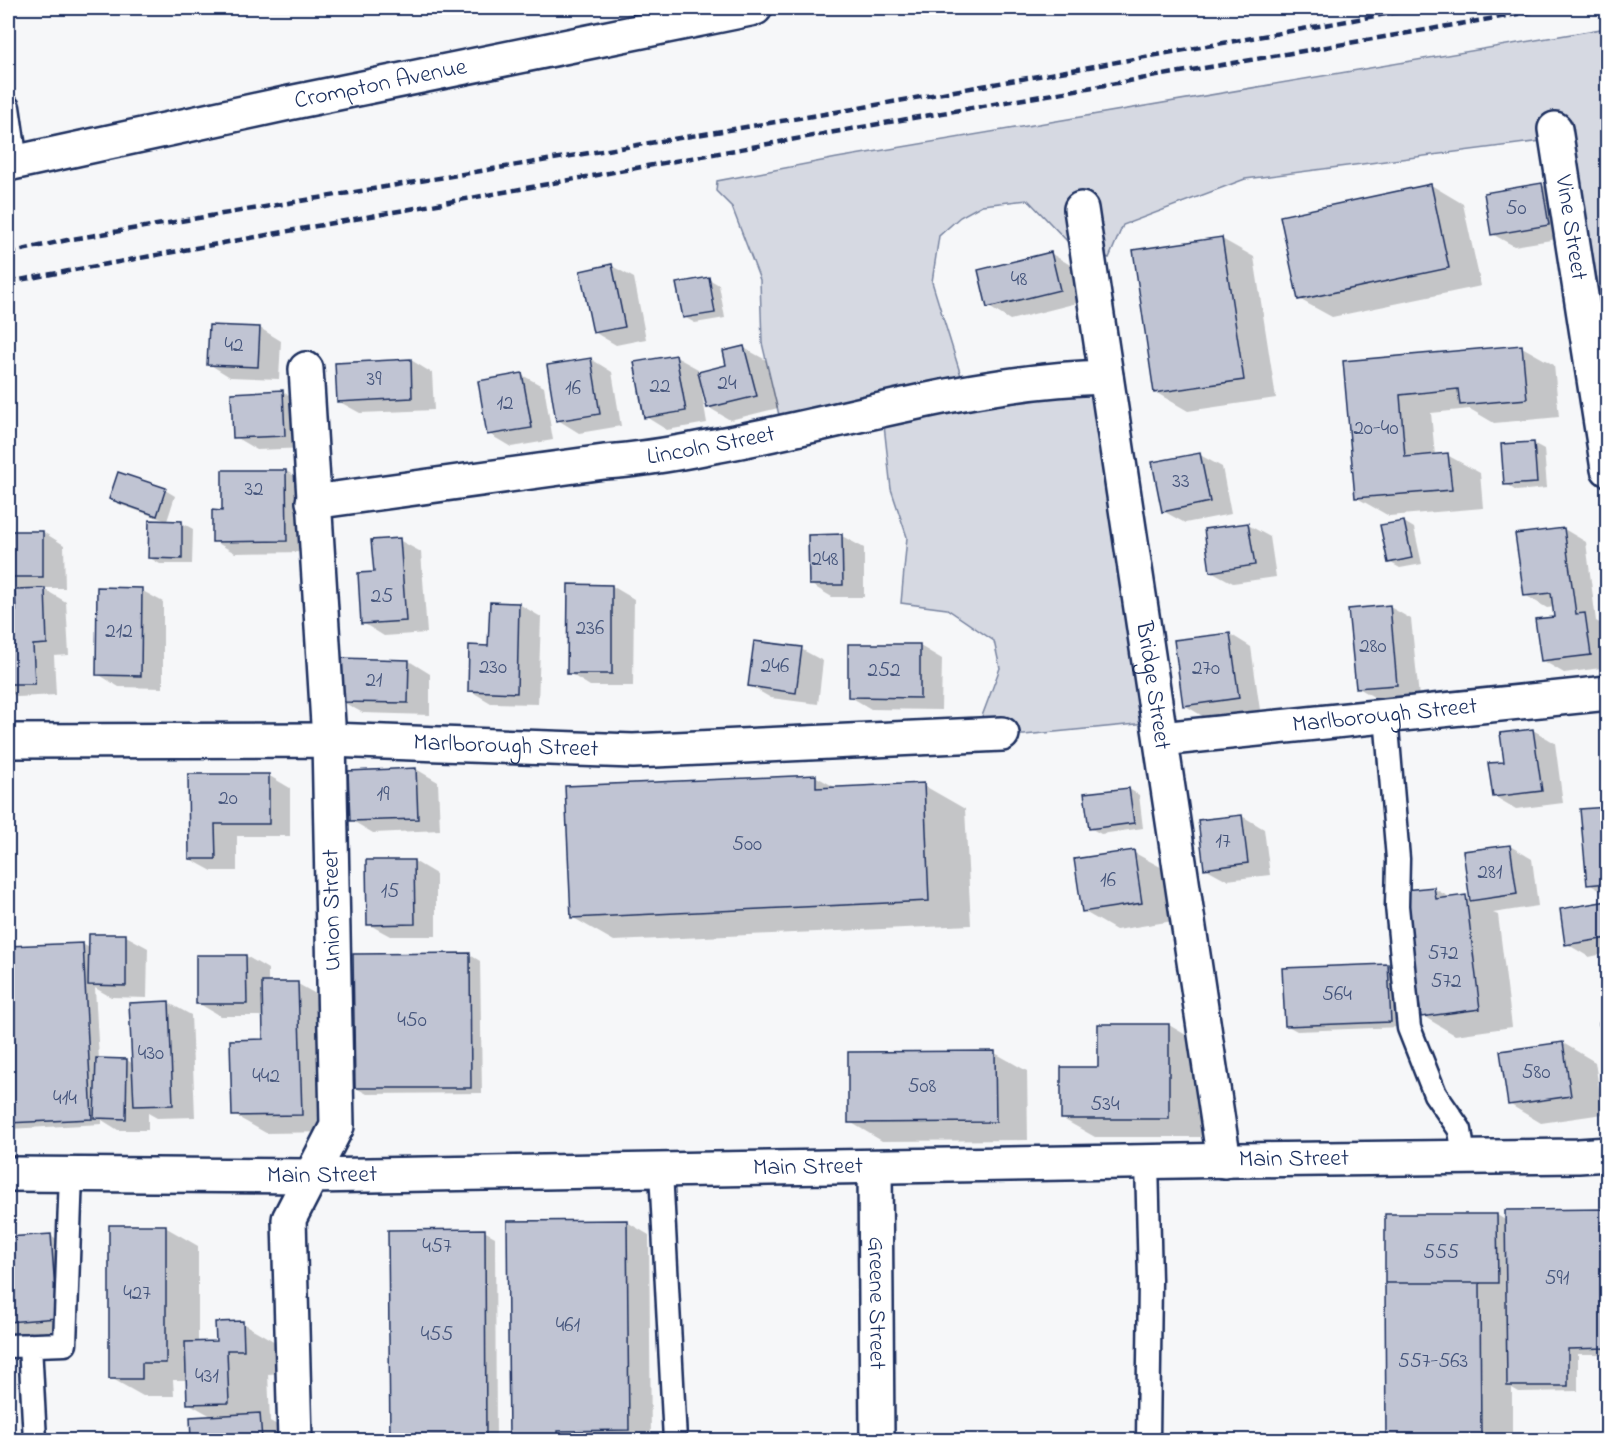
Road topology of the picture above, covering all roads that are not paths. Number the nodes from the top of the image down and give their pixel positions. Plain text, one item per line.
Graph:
1 (756, 8) edge
2 (8, 107) edge
3 (1555, 129) dead end
4 (12, 163) edge
5 (1081, 209) dead end
6 (306, 369) dead end
7 (1106, 377) junction
8 (1608, 469) edge
9 (313, 502) junction
10 (1608, 693) edge
11 (1386, 716) junction
12 (1002, 734) dead end
13 (1161, 739) junction
14 (329, 740) junction
15 (8, 741) edge
16 (1608, 1154) edge
17 (1464, 1158) junction
18 (1224, 1161) junction
19 (1147, 1162) junction
20 (875, 1167) junction
21 (661, 1171) junction
22 (8, 1174) edge
23 (71, 1174) junction
24 (310, 1176) junction
25 (30, 1345) junction
26 (8, 1346) edge
27 (35, 1440) edge
28 (295, 1440) edge
29 (675, 1440) edge
30 (877, 1440) edge
31 (1148, 1440) edge

1 - 4 street, Crompton Avenue
2 - 4 lane
3 - 8 street, Vine Street
5 - 7 street, Bridge Street
6 - 9 street, Union Street
7 - 9 street, Lincoln Street
7 - 13 street, Bridge Street
9 - 14 street, Union Street
10 - 11 street, Marlborough Street
11 - 13 street, Marlborough Street
11 - 17 lane
12 - 14 street, Marlborough Street
13 - 18 street, Bridge Street
14 - 15 street, Marlborough Street
14 - 24 street, Union Street
16 - 17 street, Main Street
17 - 18 street, Main Street
18 - 19 street, Main Street
19 - 20 street, Main Street
19 - 31 lane
20 - 21 street, Main Street
20 - 30 street, Greene Street
21 - 24 street, Main Street
21 - 29 lane
22 - 23 street, Main Street
23 - 24 street, Main Street
23 - 25 lane
24 - 28 street, Union Street
25 - 26 lane
25 - 27 lane

